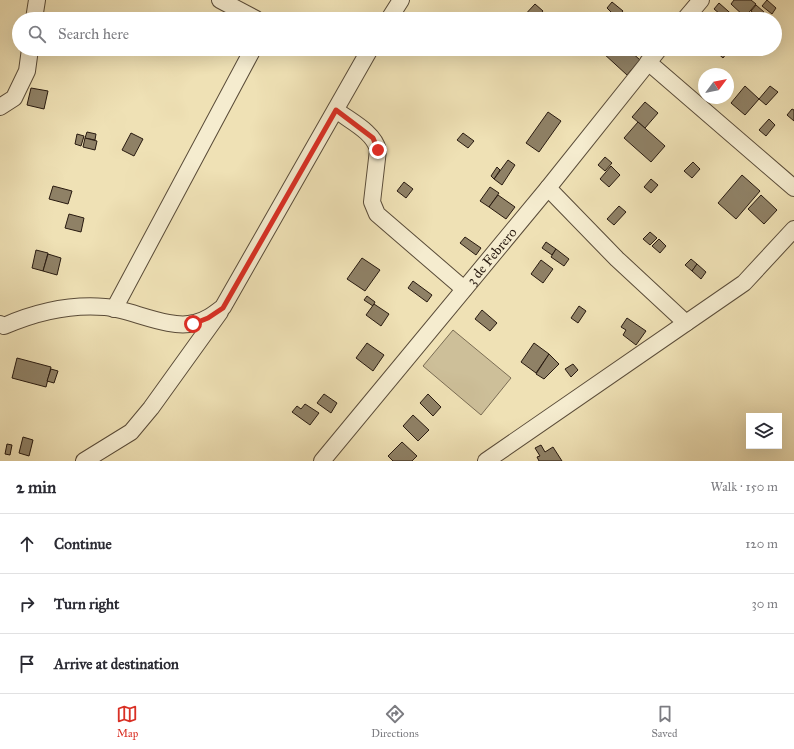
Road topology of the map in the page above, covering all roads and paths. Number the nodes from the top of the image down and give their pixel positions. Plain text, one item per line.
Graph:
1 (37, 0) edge
2 (220, 0) edge
3 (401, 0) edge
4 (701, 0) edge
5 (35, 12) edge
6 (243, 12) edge
7 (393, 12) edge
8 (691, 12) edge
9 (29, 56) edge
10 (250, 56) edge
11 (366, 56) edge
12 (653, 56) edge
13 (648, 62) junction
14 (0, 107) edge
15 (336, 110) junction
16 (548, 188) junction
17 (794, 188) edge
18 (794, 229) edge
19 (464, 289) junction
20 (223, 308) junction
21 (114, 309) junction
22 (686, 323) junction
23 (2, 327) edge
24 (84, 461) edge
25 (322, 461) edge
26 (486, 461) edge

1 - 5 street
2 - 6 street
3 - 7 street
4 - 8 street
9 - 14 street
10 - 21 street
11 - 15 street
12 - 13 street, 3 de Febrero
13 - 16 street, 3 de Febrero
13 - 17 street
15 - 19 street
15 - 20 street
16 - 19 street, 3 de Febrero
16 - 22 street
18 - 22 street
19 - 25 street, 3 de Febrero
20 - 21 street
20 - 24 street
21 - 23 street
22 - 26 street

